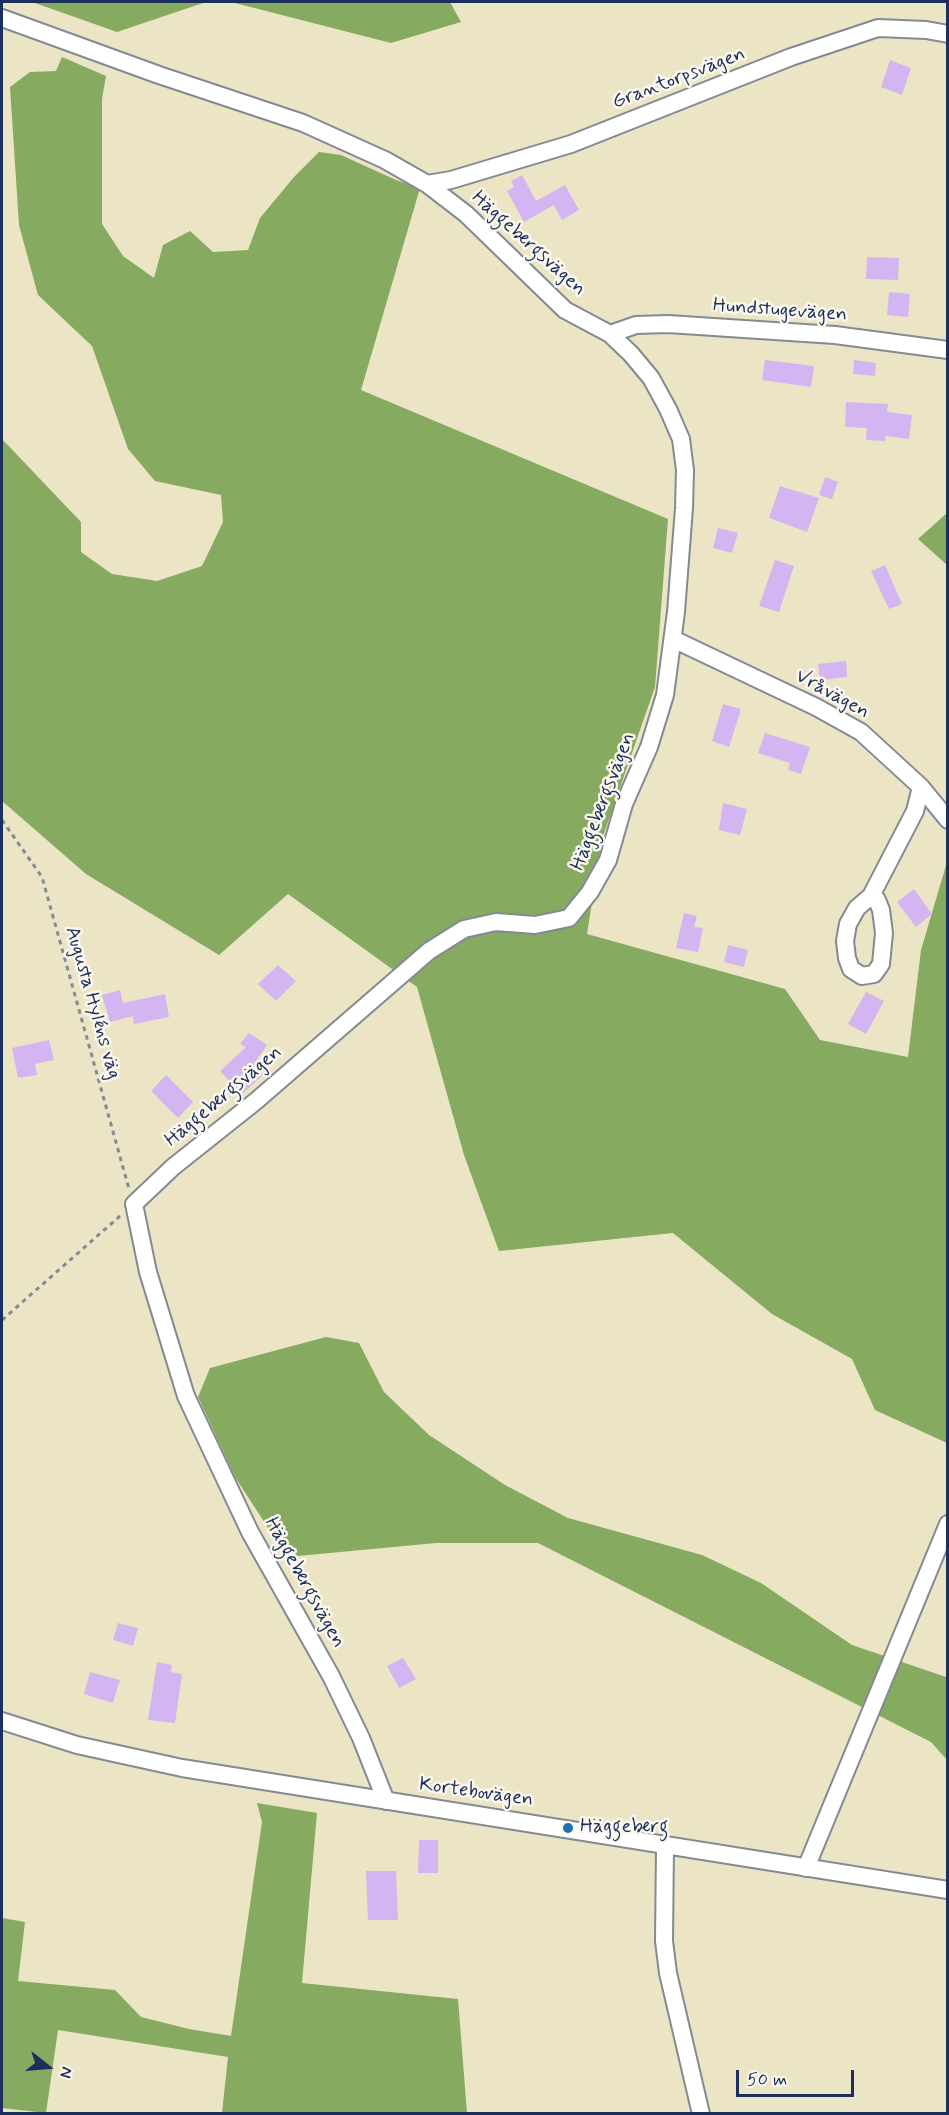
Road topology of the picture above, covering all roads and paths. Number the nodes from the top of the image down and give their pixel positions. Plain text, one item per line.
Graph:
1 (2, 18) edge
2 (948, 34) edge
3 (427, 184) junction
4 (610, 334) junction
5 (948, 350) edge
6 (673, 639) junction
7 (921, 787) junction
8 (2, 820) edge
9 (948, 820) edge
10 (871, 896) dead end
11 (134, 1204) junction
12 (2, 1320) edge
13 (948, 1524) edge
14 (2, 1721) edge
15 (386, 1802) junction
16 (665, 1846) junction
17 (806, 1868) junction
18 (948, 1890) edge
19 (702, 2114) edge

1 - 3 street, Häggebergsvägen
2 - 3 street, Grantorpsvägen
3 - 4 street, Häggebergsvägen
4 - 5 street, Hundstugevägen
4 - 6 street, Häggebergsvägen
6 - 7 street, Vråvägen
6 - 11 street, Häggebergsvägen
7 - 9 street, Vråvägen
7 - 10 street
8 - 11 path, Augusta Hyléns väg
11 - 12 path
11 - 15 street, Häggebergsvägen
13 - 17 street
14 - 15 street, Kortebovägen
15 - 16 street, Kortebovägen
16 - 17 street, Kortebovägen
16 - 19 street
17 - 18 street, Kortebovägen

